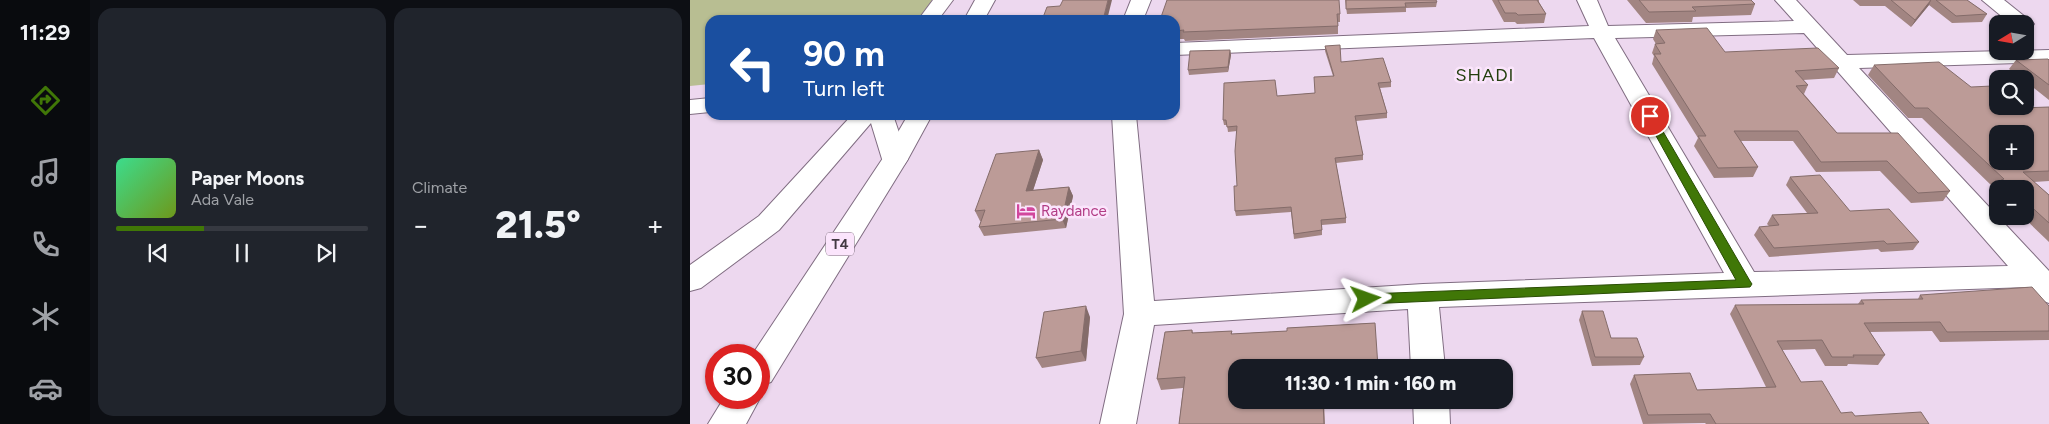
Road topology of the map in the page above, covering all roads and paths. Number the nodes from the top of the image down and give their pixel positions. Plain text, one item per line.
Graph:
1 (943, 0) edge
2 (985, 0) edge
3 (1141, 0) edge
4 (1587, 0) edge
5 (1785, 0) edge
6 (1992, 0) edge
7 (932, 15) edge
8 (977, 15) edge
9 (1135, 15) edge
10 (2012, 15) edge
11 (1810, 27) junction
12 (2034, 31) edge
13 (1601, 32) junction
14 (2049, 42) edge
15 (1180, 49) edge
16 (2049, 56) edge
17 (1841, 62) junction
18 (705, 106) edge
19 (690, 107) edge
20 (861, 120) edge
21 (882, 120) edge
22 (917, 120) edge
23 (1124, 120) edge
24 (894, 160) junction
25 (690, 280) edge
26 (1745, 284) junction
27 (2042, 284) edge
28 (1423, 296) junction
29 (1140, 314) junction
30 (770, 355) edge
31 (1427, 359) edge
32 (736, 409) edge
33 (1431, 409) edge
34 (726, 424) edge
35 (1118, 424) edge
36 (1432, 424) edge

1 - 7 main road
2 - 8 main road
3 - 9 main road
4 - 13 main road
5 - 11 main road
6 - 10 main road
11 - 13 main road
11 - 17 main road
12 - 14 main road
13 - 15 main road
13 - 26 main road
16 - 17 main road
17 - 27 main road
18 - 19 main road
20 - 25 main road
21 - 24 main road
22 - 24 main road, T4
23 - 29 main road
24 - 30 main road, T4
26 - 27 main road
26 - 28 main road
28 - 29 main road
28 - 31 main road
29 - 35 main road
32 - 34 main road
33 - 36 main road

